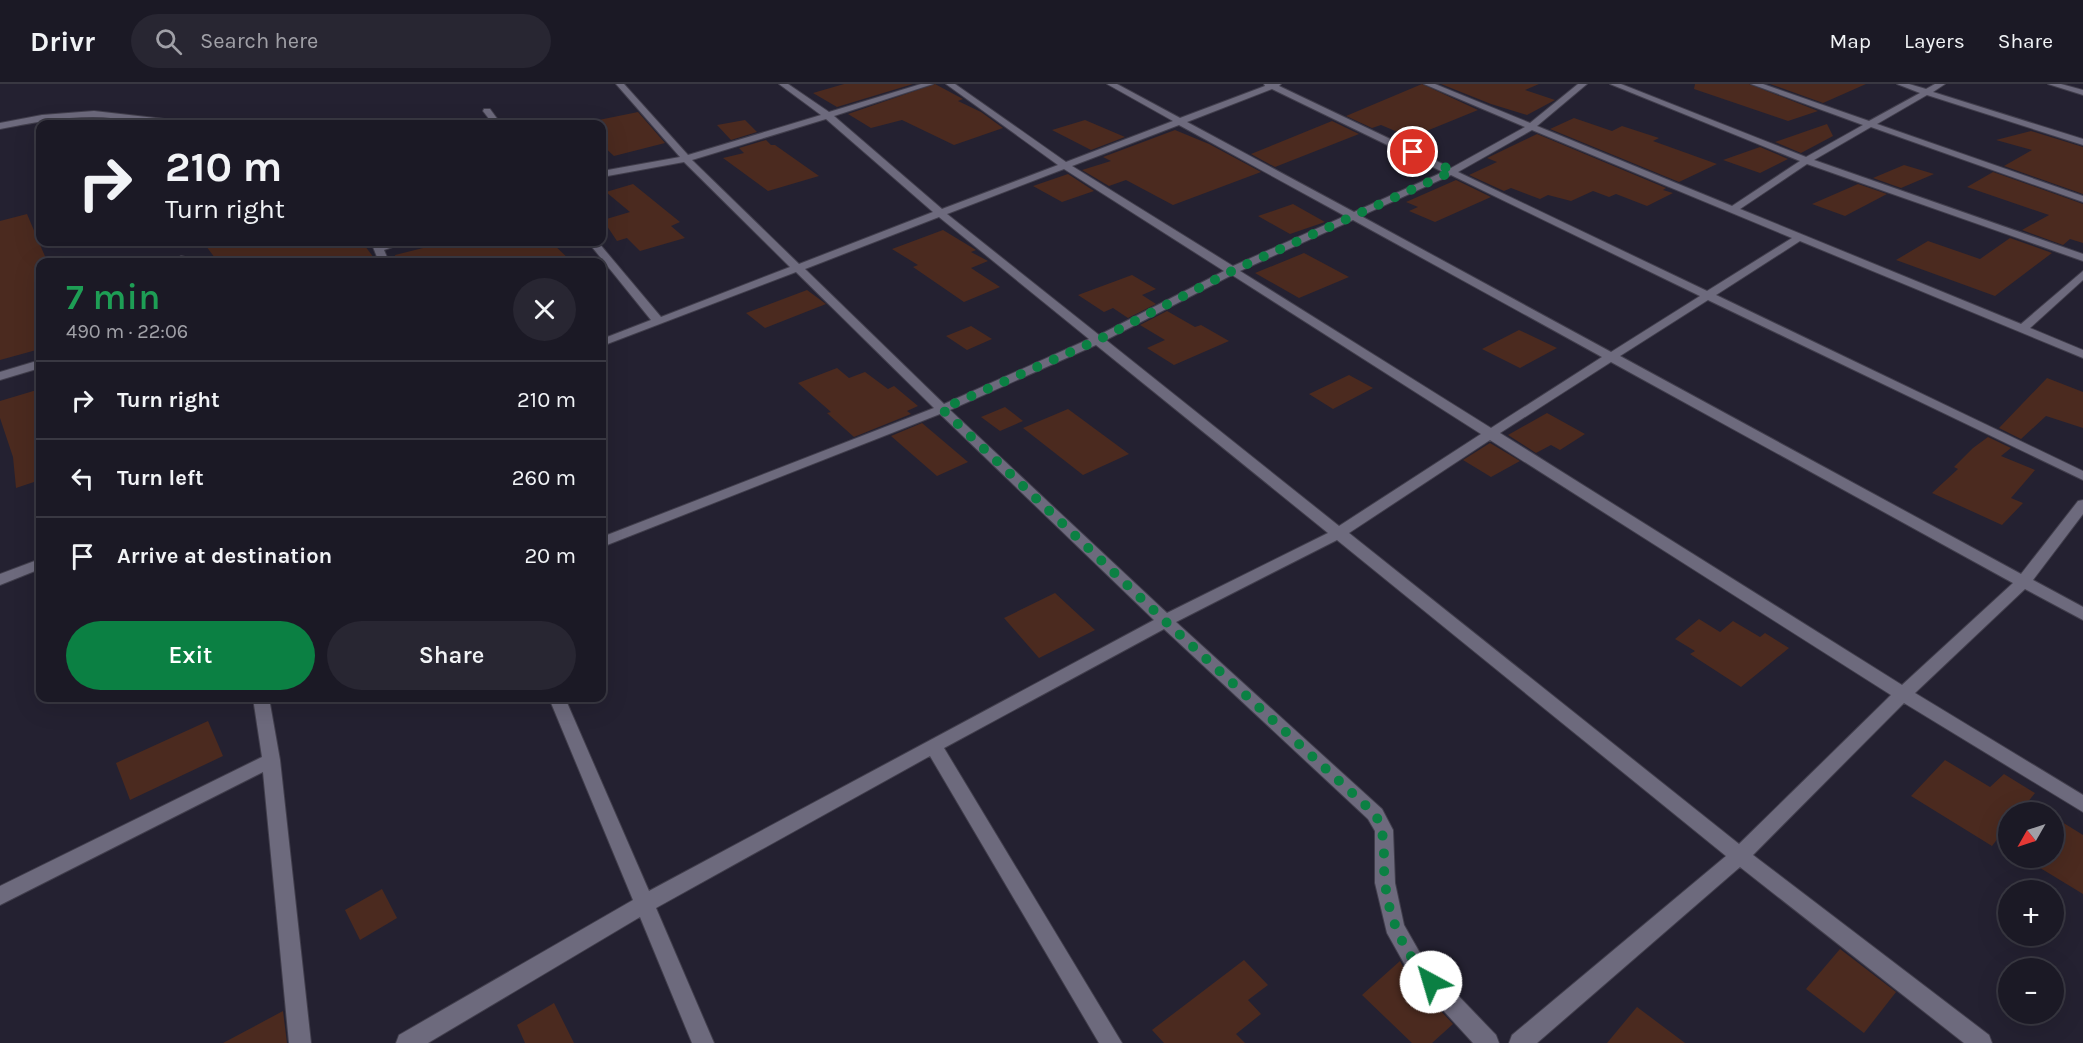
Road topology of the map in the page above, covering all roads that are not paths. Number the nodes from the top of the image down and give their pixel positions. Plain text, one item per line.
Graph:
1 (620, 84) edge
2 (783, 84) edge
3 (929, 84) edge
4 (950, 84) edge
5 (1111, 84) edge
6 (1428, 84) edge
7 (1583, 84) edge
8 (1614, 84) edge
9 (1755, 84) edge
10 (1901, 84) edge
11 (1941, 84) edge
12 (2052, 84) edge
13 (1272, 85) edge
14 (1926, 92) junction
15 (2083, 93) edge
16 (487, 111) dead end
17 (826, 114) junction
18 (147, 120) edge
19 (494, 120) edge
20 (1178, 120) junction
21 (1870, 123) junction
22 (0, 126) edge
23 (1531, 127) junction
24 (2083, 142) edge
25 (686, 159) junction
26 (1807, 160) junction
27 (1063, 164) junction
28 (1453, 171) junction
29 (606, 173) edge
30 (2083, 199) edge
31 (1733, 209) junction
32 (941, 214) junction
33 (1356, 217) junction
34 (1800, 237) junction
35 (596, 246) edge
36 (2083, 258) edge
37 (800, 267) junction
38 (1234, 270) junction
39 (2083, 274) edge
40 (1708, 296) junction
41 (659, 321) junction
42 (2022, 328) junction
43 (1098, 340) junction
44 (606, 341) edge
45 (2083, 354) edge
46 (1613, 357) junction
47 (36, 365) edge
48 (0, 376) edge
49 (942, 409) junction
50 (1491, 433) junction
51 (2083, 476) edge
52 (2083, 504) edge
53 (1339, 534) junction
54 (606, 540) edge
55 (36, 566) edge
56 (0, 580) edge
57 (2024, 581) junction
58 (2083, 614) edge
59 (1165, 621) junction
60 (1902, 694) junction
61 (262, 702) edge
62 (559, 702) edge
63 (933, 746) junction
64 (271, 760) junction
65 (2083, 804) edge
66 (1740, 856) junction
67 (0, 896) edge
68 (645, 905) junction
69 (300, 1043) edge
70 (407, 1043) edge
71 (703, 1043) edge
72 (1111, 1043) edge
73 (1488, 1043) edge
74 (1520, 1043) edge
75 (1982, 1043) edge

1 - 25 street
2 - 17 street
3 - 17 street
4 - 27 street
5 - 20 street
6 - 23 street
7 - 23 street
8 - 26 street
9 - 21 street
10 - 14 street
11 - 14 street
12 - 15 street
13 - 20 street
13 - 28 street
14 - 21 street
14 - 24 street
16 - 19 street
17 - 25 street
17 - 32 street
18 - 22 street
20 - 27 street
20 - 33 street
21 - 26 street
21 - 30 street
23 - 28 street
23 - 31 street
25 - 29 street
25 - 37 street
26 - 31 street
26 - 36 street
27 - 32 street
27 - 38 street
28 - 33 street
28 - 40 street
31 - 34 street
32 - 37 street
32 - 43 street
33 - 38 street
33 - 46 street
34 - 40 street
34 - 42 street
35 - 41 street
37 - 41 street
37 - 49 street
38 - 43 street
38 - 50 street
39 - 42 street
40 - 46 street
40 - 51 street
41 - 44 street
42 - 45 street
43 - 49 street
43 - 53 street
46 - 50 street
46 - 57 street
47 - 48 street
49 - 54 street
49 - 59 street
50 - 53 street
50 - 60 street
52 - 57 street
53 - 59 street
53 - 66 street
55 - 56 street
57 - 58 street
57 - 60 street
59 - 63 street
59 - 73 street
60 - 65 street
60 - 66 street
61 - 64 street
62 - 68 street
63 - 68 street
63 - 72 street
64 - 67 street
64 - 69 street
66 - 74 street
66 - 75 street
68 - 70 street
68 - 71 street

